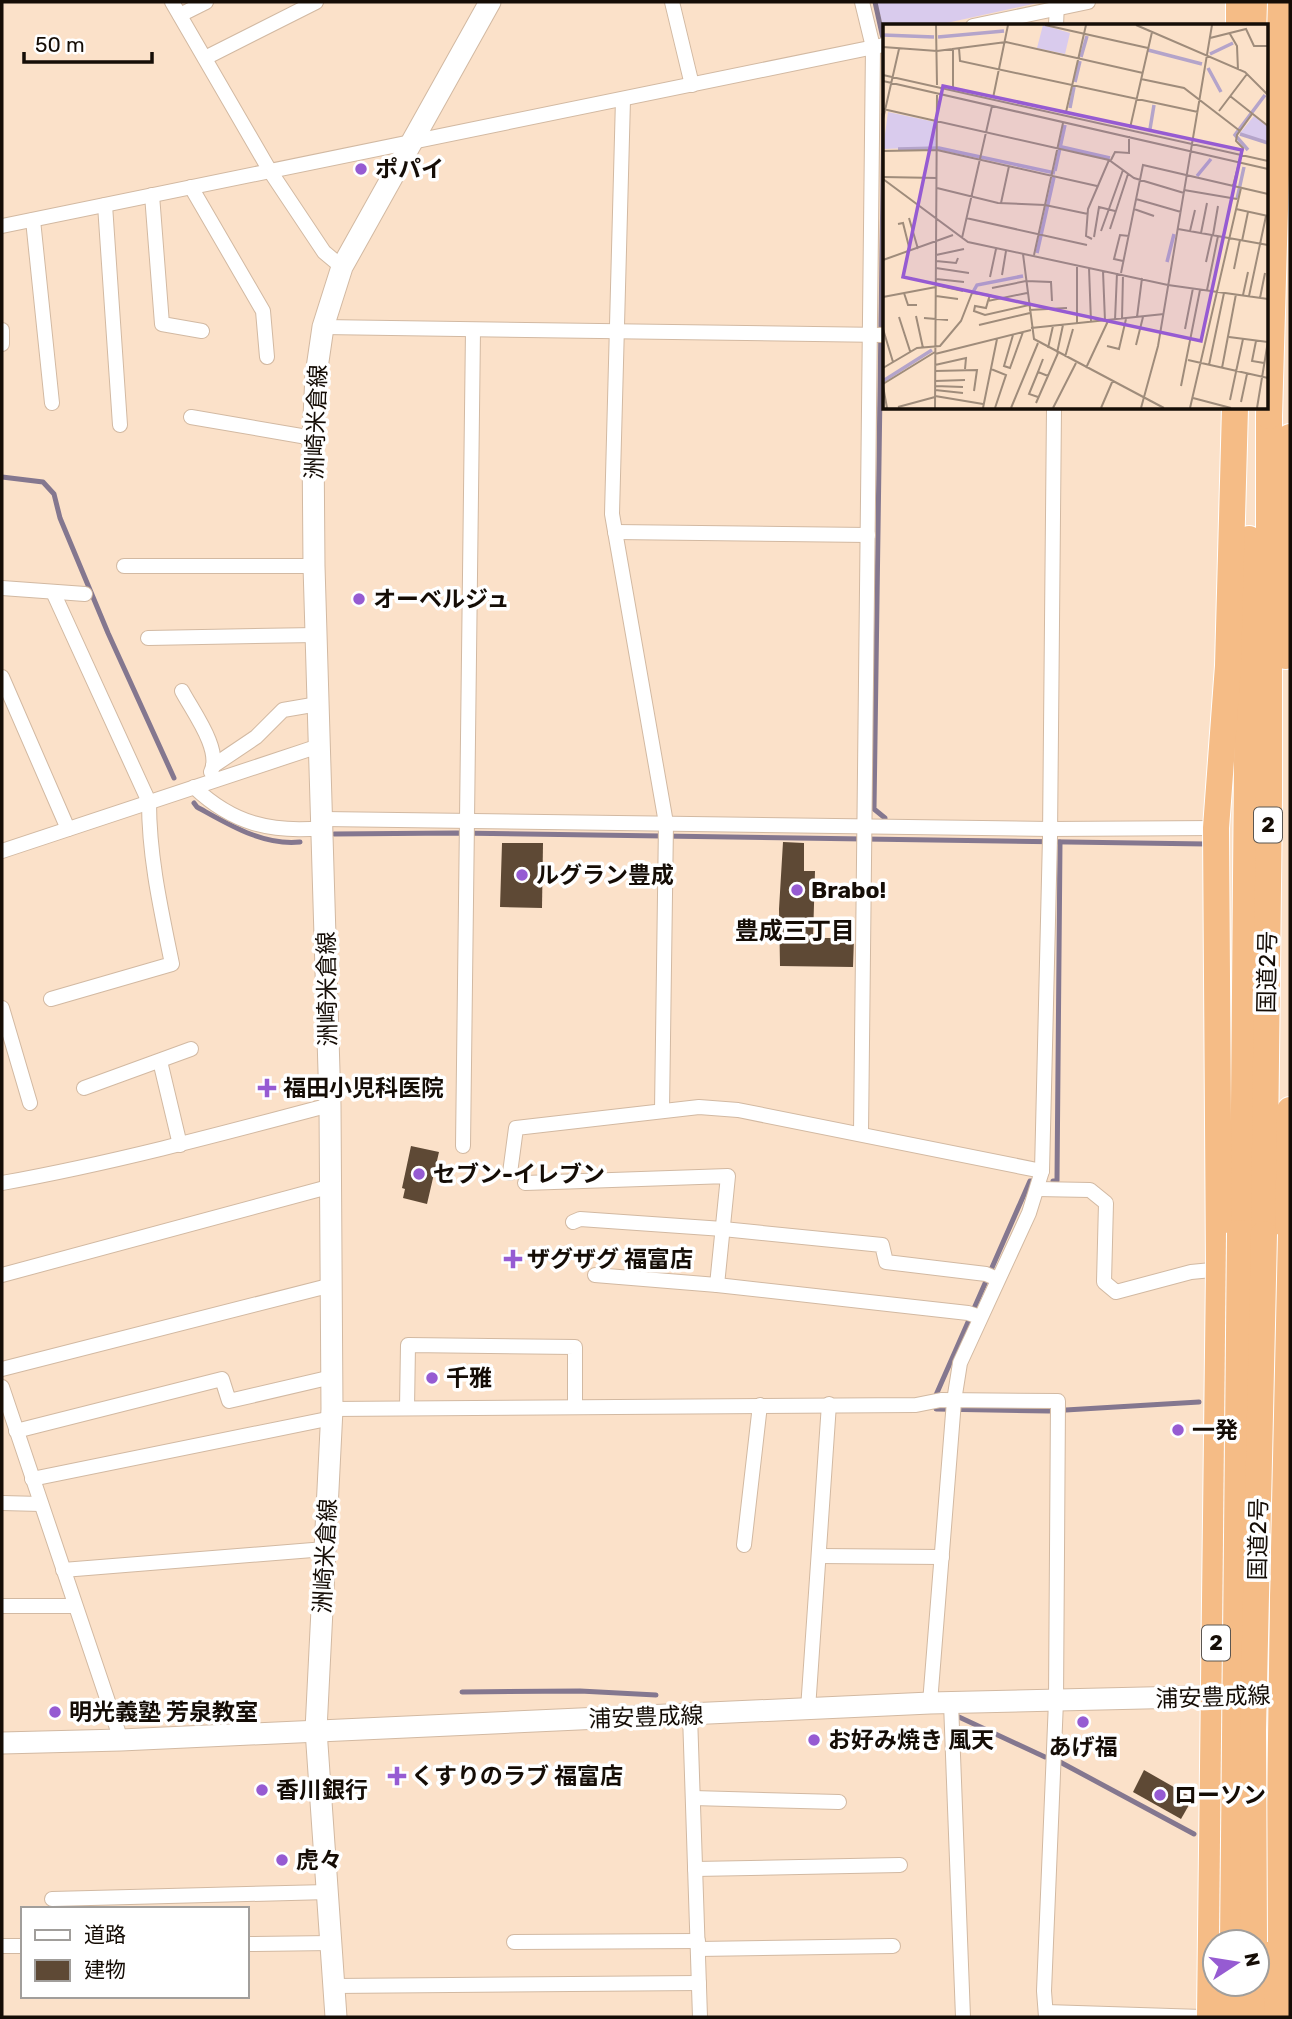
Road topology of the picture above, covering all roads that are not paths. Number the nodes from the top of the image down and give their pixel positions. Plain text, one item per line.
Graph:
1 (172, 2) edge
2 (206, 2) edge
3 (316, 2) edge
4 (490, 2) edge
5 (672, 2) edge
6 (862, 2) edge
7 (1088, 2) edge
8 (1239, 2) edge
9 (1260, 2) edge
10 (1280, 2) edge
11 (1056, 5) edge
12 (180, 15) junction
13 (981, 24) edge
14 (1056, 24) edge
15 (1239, 24) edge
16 (1259, 24) edge
17 (880, 46) edge
18 (205, 58) junction
19 (692, 85) junction
20 (623, 99) junction
21 (411, 142) junction
22 (271, 171) junction
23 (1268, 172) edge
24 (191, 187) junction
25 (152, 195) junction
26 (105, 205) junction
27 (33, 220) junction
28 (2, 226) edge
29 (342, 267) junction
30 (323, 327) junction
31 (2, 330) edge
32 (473, 330) junction
33 (616, 330) junction
34 (202, 331) dead end
35 (877, 335) edge
36 (1268, 340) edge
37 (1290, 340) edge
38 (2, 344) edge
39 (267, 357) dead end
40 (52, 403) dead end
41 (1054, 410) edge
42 (1251, 412) edge
43 (191, 417) dead end
44 (120, 425) dead end
45 (1290, 437) edge
46 (313, 438) junction
47 (615, 532) junction
48 (868, 535) junction
49 (1290, 542) edge
50 (124, 566) dead end
51 (314, 566) junction
52 (1290, 571) edge
53 (2, 582) edge
54 (2, 588) edge
55 (53, 592) junction
56 (85, 594) dead end
57 (316, 635) junction
58 (148, 638) dead end
59 (1228, 666) junction
60 (2, 677) edge
61 (182, 691) dead end
62 (318, 704) junction
63 (319, 746) junction
64 (214, 766) junction
65 (200, 786) junction
66 (1269, 797) junction
67 (149, 802) junction
68 (323, 824) junction
69 (1216, 828) junction
70 (68, 829) junction
71 (467, 830) junction
72 (666, 832) junction
73 (865, 834) junction
74 (1050, 837) junction
75 (2, 851) edge
76 (51, 999) dead end
77 (2, 1008) edge
78 (191, 1049) dead end
79 (160, 1060) junction
80 (84, 1088) dead end
81 (30, 1103) dead end
82 (330, 1105) junction
83 (1244, 1106) junction
84 (1290, 1110) edge
85 (662, 1111) junction
86 (861, 1133) junction
87 (180, 1144) junction
88 (463, 1146) dead end
89 (1042, 1171) junction
90 (510, 1173) dead end
91 (525, 1182) dead end
92 (2, 1183) edge
93 (332, 1186) junction
94 (1037, 1189) junction
95 (573, 1223) dead end
96 (723, 1229) junction
97 (1252, 1233) junction
98 (1289, 1266) edge
99 (1219, 1269) junction
100 (2, 1275) edge
101 (595, 1275) dead end
102 (991, 1277) junction
103 (332, 1284) junction
104 (717, 1285) junction
105 (974, 1315) junction
106 (2, 1369) edge
107 (332, 1377) junction
108 (2, 1390) edge
109 (829, 1404) junction
110 (760, 1405) junction
111 (947, 1405) junction
112 (575, 1406) junction
113 (407, 1408) junction
114 (332, 1414) junction
115 (16, 1431) junction
116 (32, 1479) junction
117 (2, 1503) edge
118 (41, 1504) junction
119 (744, 1545) dead end
120 (325, 1549) junction
121 (818, 1556) junction
122 (942, 1557) junction
123 (63, 1570) junction
124 (2, 1606) edge
125 (75, 1606) junction
126 (1286, 1694) edge
127 (1215, 1697) junction
128 (1056, 1701) junction
129 (941, 1703) junction
130 (808, 1709) junction
131 (690, 1715) junction
132 (316, 1730) junction
133 (121, 1740) junction
134 (2, 1743) edge
135 (693, 1798) junction
136 (839, 1802) dead end
137 (900, 1866) dead end
138 (695, 1869) junction
139 (328, 1892) junction
140 (51, 1899) dead end
141 (1233, 1928) edge
142 (1254, 1928) edge
143 (514, 1942) dead end
144 (332, 1943) junction
145 (248, 1944) edge
146 (698, 1945) junction
147 (2, 1946) edge
148 (21, 1946) edge
149 (893, 1946) dead end
150 (699, 1983) junction
151 (334, 1986) junction
152 (1233, 1998) edge
153 (1255, 1998) edge
154 (1046, 2014) edge
155 (336, 2017) edge
156 (700, 2017) edge
157 (963, 2017) edge
158 (1202, 2017) edge
159 (1210, 2017) edge
160 (1233, 2017) edge
161 (1255, 2017) edge
162 (1277, 2017) edge

1 - 12 street
2 - 12 street
3 - 18 street
4 - 21 main road, 洲崎米倉線
5 - 19 street
6 - 17 street
7 - 11 street
8 - 15 highway
9 - 16 highway
10 - 23 highway, 国道2号 / 2, bridge
11 - 13 street
11 - 14 street
12 - 18 street
17 - 19 street
17 - 35 street
18 - 22 street
19 - 20 street
20 - 21 street
20 - 33 street
21 - 22 street
21 - 29 main road, 洲崎米倉線
22 - 24 street
22 - 29 street
24 - 25 street
24 - 39 street
25 - 26 street
25 - 34 street
26 - 27 street
26 - 44 street
27 - 28 street
27 - 40 street
29 - 30 main road, 洲崎米倉線
30 - 32 street
30 - 46 main road, 洲崎米倉線
31 - 38 street
32 - 33 street
32 - 71 street
33 - 35 street
33 - 47 street
35 - 48 street
36 - 37 street
41 - 74 street
42 - 59 highway
42 - 66 highway, 国道2号 / 2
42 - 83 highway, 国道2号 / 2
43 - 46 street
45 - 49 highway
46 - 51 main road, 洲崎米倉線
47 - 48 street
47 - 72 street
48 - 73 street
49 - 52 highway
49 - 66 highway
50 - 51 street
51 - 57 main road, 洲崎米倉線
53 - 54 street
54 - 55 street
55 - 56 street
55 - 67 street
57 - 58 street
57 - 62 main road, 洲崎米倉線
59 - 69 highway, 2
59 - 83 highway
60 - 70 street
61 - 64 street
62 - 63 main road, 洲崎米倉線
62 - 64 street
63 - 65 street
63 - 68 main road, 洲崎米倉線
64 - 65 street
65 - 67 street
65 - 68 street
66 - 97 highway, 国道2号 / 2
67 - 70 street
67 - 76 street
68 - 71 street
68 - 82 main road, 洲崎米倉線
69 - 74 street
69 - 99 highway, 2
70 - 75 street
71 - 72 street
71 - 88 street
72 - 73 street
72 - 85 street
73 - 74 street
73 - 86 street
74 - 89 street
77 - 81 street
78 - 79 street
79 - 80 street
79 - 87 street
82 - 87 street
82 - 93 main road, 洲崎米倉線
83 - 97 highway, 国道2号 / 2
84 - 98 highway
85 - 86 street
85 - 90 street
86 - 89 street
87 - 92 street
89 - 94 street
91 - 96 street
93 - 100 street
93 - 103 main road, 洲崎米倉線
94 - 99 street
94 - 102 street
95 - 96 street
96 - 102 street
96 - 104 street
97 - 141 highway, 国道2号 / 2, bridge
97 - 142 highway, 国道2号 / 2, bridge
98 - 99 street
98 - 126 highway
99 - 127 highway, 2
101 - 104 street
102 - 105 street
103 - 106 street
103 - 107 main road, 洲崎米倉線
104 - 105 street
105 - 111 street
107 - 114 main road, 洲崎米倉線
107 - 115 street
108 - 115 street
109 - 110 street
109 - 111 street
109 - 121 street
110 - 112 street
110 - 119 street
111 - 122 street
111 - 128 street
112 - 113 street
112 - 113 street
113 - 114 street
114 - 116 street
114 - 120 main road, 洲崎米倉線
115 - 116 street
116 - 118 street
117 - 118 street
118 - 123 street
120 - 123 street
120 - 132 main road, 洲崎米倉線
121 - 122 street
121 - 130 street
122 - 129 street
123 - 125 street
124 - 125 street
125 - 133 street
126 - 127 main road, 浦安豊成線
126 - 162 highway
127 - 128 main road, 浦安豊成線
127 - 159 highway, 2
128 - 129 main road, 浦安豊成線
128 - 154 street
129 - 130 main road, 浦安豊成線
129 - 157 street
130 - 131 main road, 浦安豊成線
131 - 132 main road, 浦安豊成線
131 - 135 street
132 - 133 main road, 浦安豊成線
132 - 139 main road, 洲崎米倉線
133 - 134 main road, 浦安豊成線
135 - 136 street
135 - 138 street
137 - 138 street
138 - 146 street
139 - 140 street
139 - 144 main road, 洲崎米倉線
143 - 146 street
144 - 145 street
144 - 151 main road, 洲崎米倉線
146 - 149 street
146 - 150 street
147 - 148 street
150 - 151 street
150 - 156 street
151 - 155 main road, 洲崎米倉線
152 - 160 highway
153 - 161 highway
154 - 158 street

